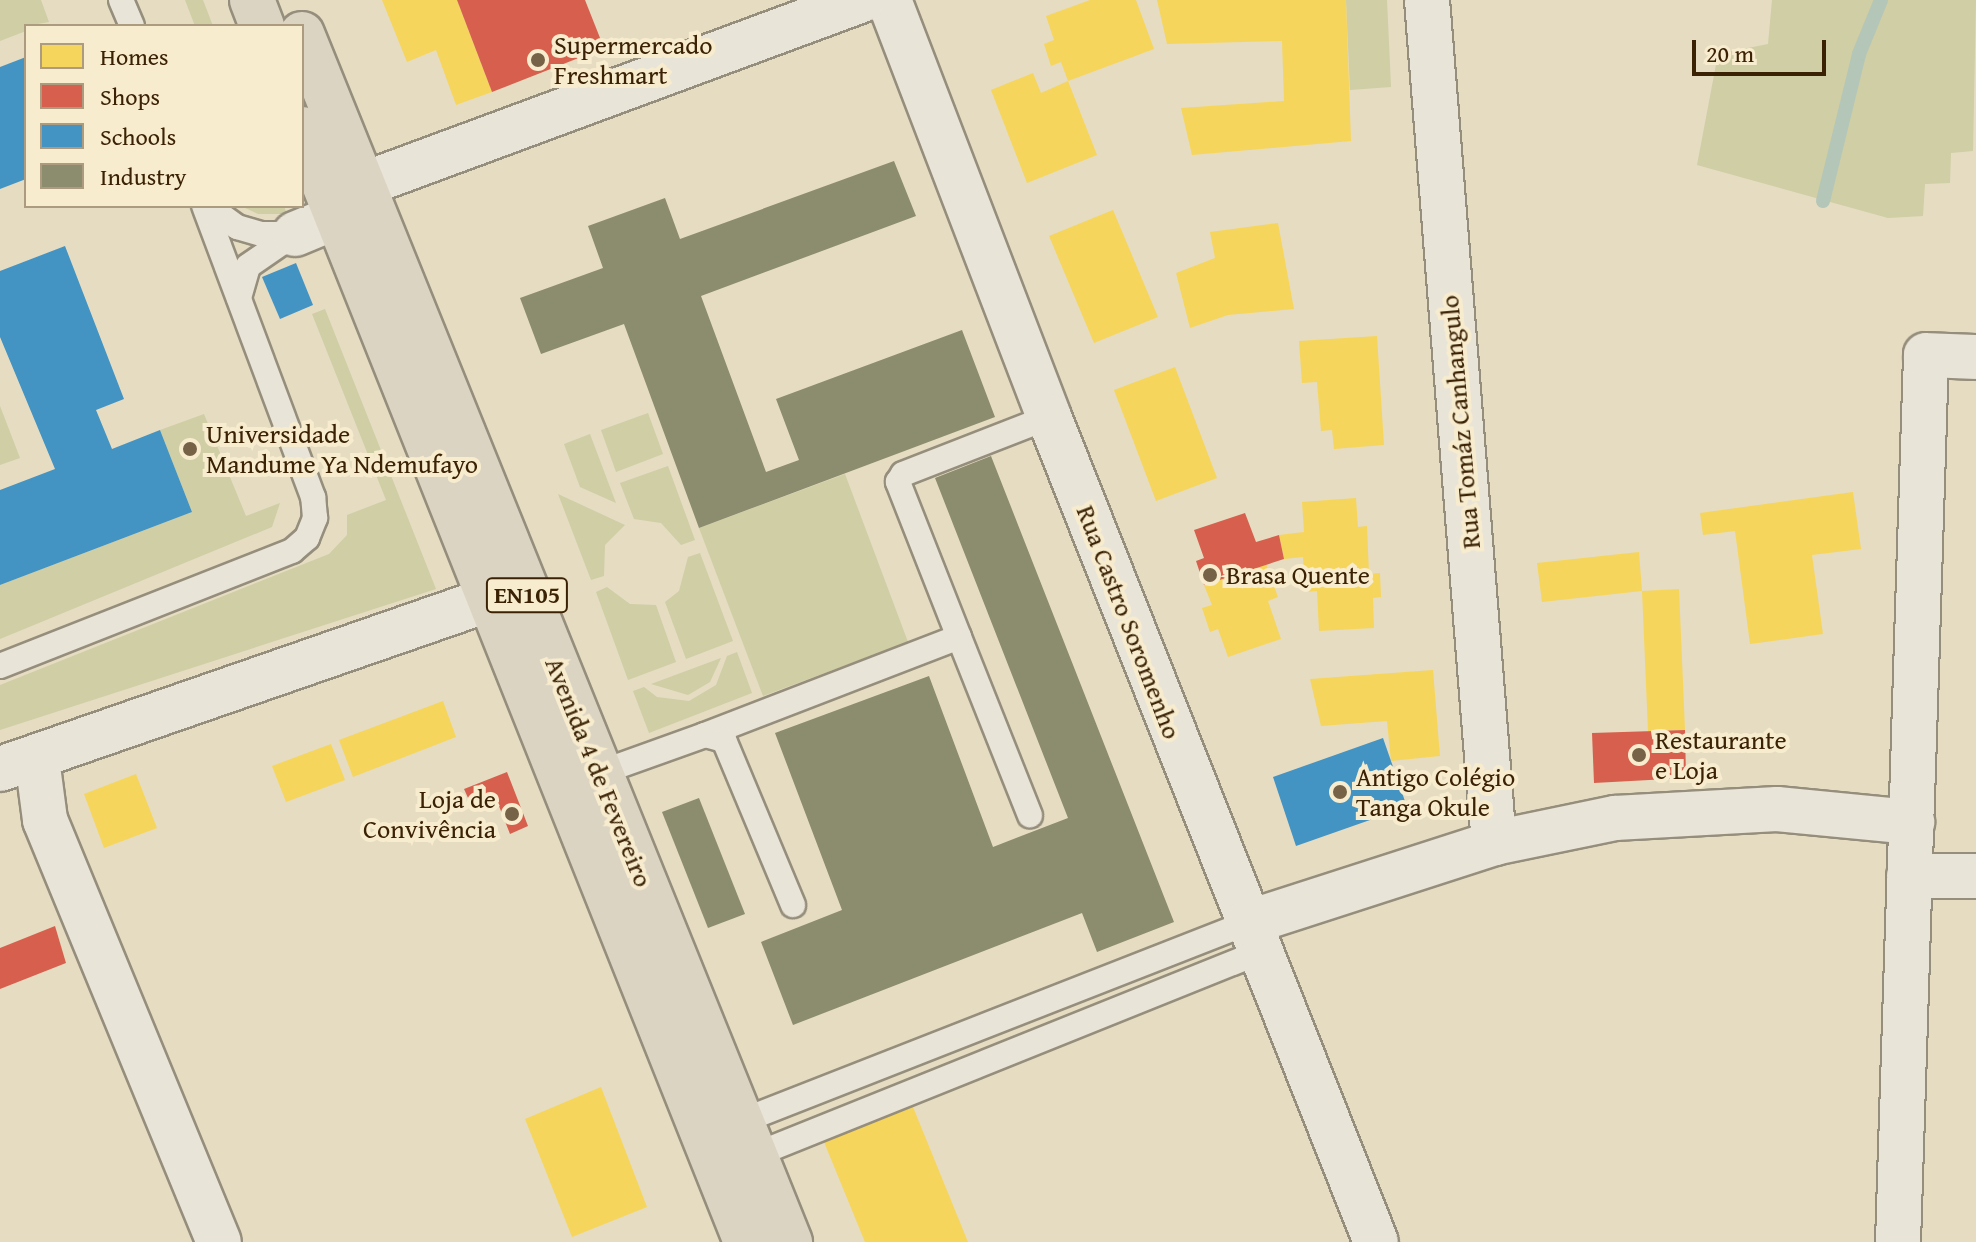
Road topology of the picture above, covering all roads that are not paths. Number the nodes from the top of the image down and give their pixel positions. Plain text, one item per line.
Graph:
1 (121, 0) edge
2 (252, 0) edge
3 (289, 0) edge
4 (862, 0) edge
5 (889, 0) edge
6 (1427, 0) edge
7 (131, 24) edge
8 (261, 24) edge
9 (298, 24) edge
10 (304, 41) edge
11 (304, 132) edge
12 (349, 201) junction
13 (207, 208) edge
14 (209, 208) edge
15 (295, 234) junction
16 (239, 298) junction
17 (1976, 357) edge
18 (1049, 417) junction
19 (490, 599) junction
20 (959, 637) junction
21 (0, 666) edge
22 (705, 735) junction
23 (19, 764) edge
24 (599, 773) junction
25 (1030, 815) dead end
26 (1912, 822) junction
27 (1494, 843) junction
28 (1909, 876) junction
29 (1976, 876) edge
30 (793, 905) dead end
31 (1253, 937) junction
32 (748, 1138) junction
33 (219, 1242) edge
34 (746, 1242) edge
35 (790, 1242) edge
36 (1376, 1242) edge
37 (1898, 1242) edge

1 - 7 lane
2 - 8 main road
3 - 9 main road
4 - 12 street
5 - 18 street, Rua Castro Soromenho
6 - 27 street, Rua Tomáz Canhangulo
10 - 12 main road, Avenida 4 de Fevereiro / EN105
11 - 12 main road, Avenida 4 de Fevereiro / EN105
12 - 15 street
12 - 19 main road, Avenida 4 de Fevereiro / EN105
12 - 24 main road, Avenida 4 de Fevereiro / EN105
13 - 16 lane
14 - 15 lane
15 - 16 lane
16 - 21 lane
17 - 26 street
18 - 20 lane
18 - 31 street, Rua Castro Soromenho
19 - 23 street
19 - 34 main road, Avenida 4 de Fevereiro / EN105
20 - 22 lane
20 - 25 lane
22 - 24 lane
22 - 30 lane
23 - 33 street
24 - 32 main road, Avenida 4 de Fevereiro / EN105
26 - 27 street
26 - 28 street
27 - 31 street
28 - 29 street
28 - 37 street
31 - 32 lane
31 - 32 lane
31 - 36 street, Rua Castro Soromenho
32 - 35 main road, Avenida 4 de Fevereiro / EN105

